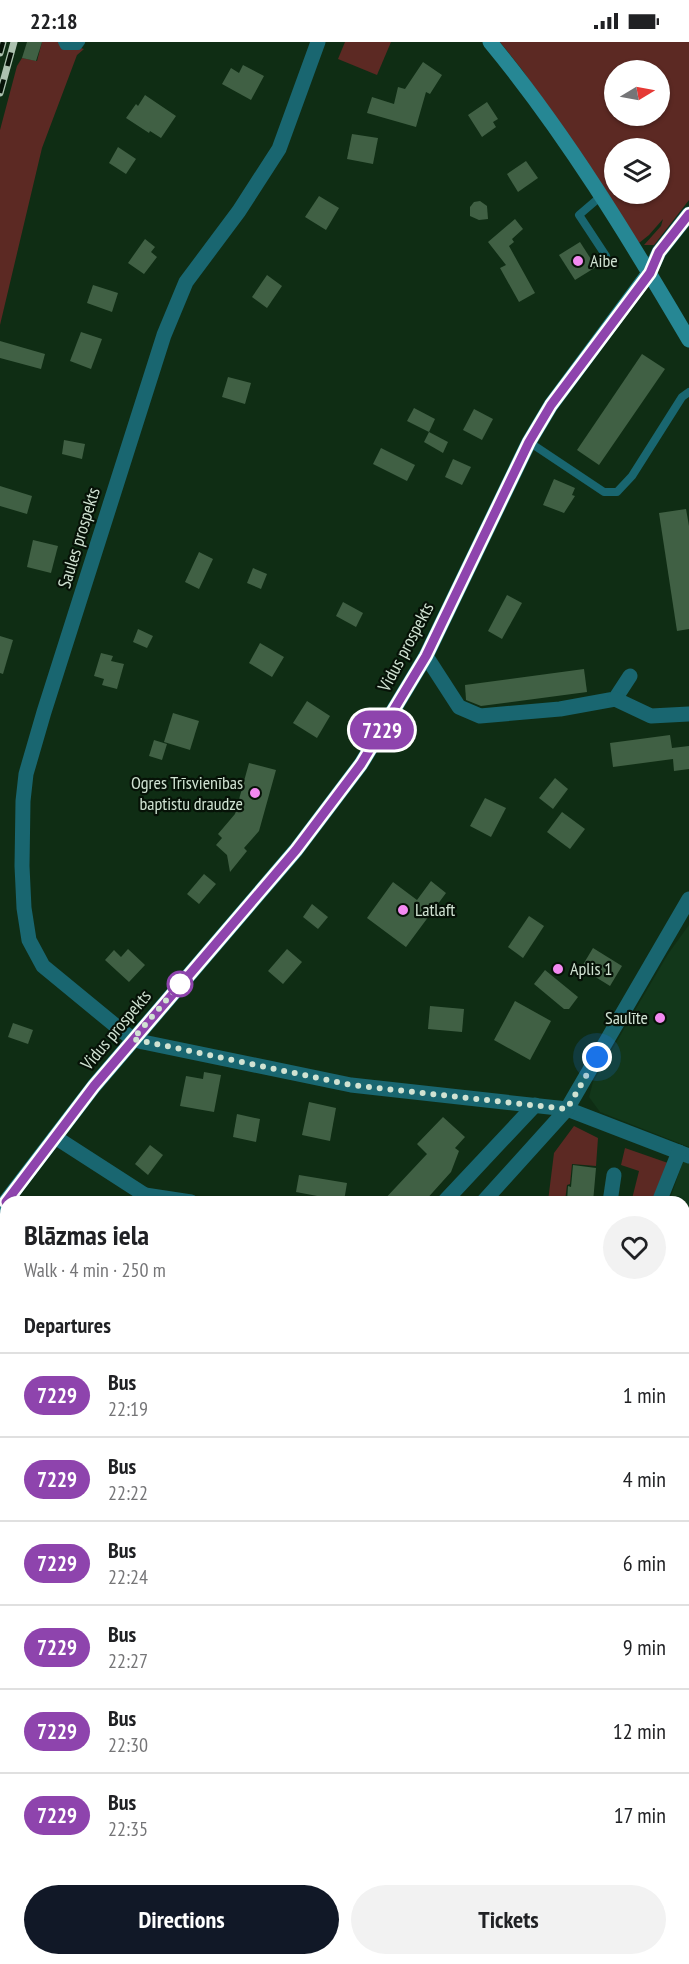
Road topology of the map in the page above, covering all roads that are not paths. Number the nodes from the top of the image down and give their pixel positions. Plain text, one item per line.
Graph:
1 (62, 42) edge
2 (81, 42) edge
3 (318, 42) edge
4 (490, 42) edge
5 (600, 197) junction
6 (689, 214) edge
7 (606, 256) dead end
8 (650, 273) junction
9 (689, 340) edge
10 (689, 392) edge
11 (529, 442) junction
12 (426, 656) junction
13 (630, 676) dead end
14 (615, 699) junction
15 (689, 714) edge
16 (689, 899) edge
17 (133, 1039) junction
18 (535, 1105) junction
19 (567, 1109) junction
20 (55, 1137) junction
21 (684, 1154) edge
22 (614, 1175) dead end
23 (10, 1196) edge
24 (141, 1196) edge
25 (450, 1196) edge
26 (488, 1196) edge
27 (611, 1196) edge
28 (662, 1196) edge

1 - 2 lane
3 - 17 street, Saules prospekts
4 - 5 main road
5 - 7 lane
5 - 8 main road
6 - 8 street, Vidus prospekts
8 - 9 main road
8 - 11 main road, Vidus prospekts
10 - 11 lane
11 - 12 main road, Vidus prospekts
12 - 14 street
12 - 17 main road, Vidus prospekts
13 - 14 street
14 - 15 street
16 - 19 street
17 - 18 street
17 - 20 main road, Vidus prospekts
18 - 19 street
18 - 25 street
19 - 21 street
19 - 26 street
20 - 23 main road, Vidus prospekts
20 - 24 street
21 - 28 street
22 - 27 street

